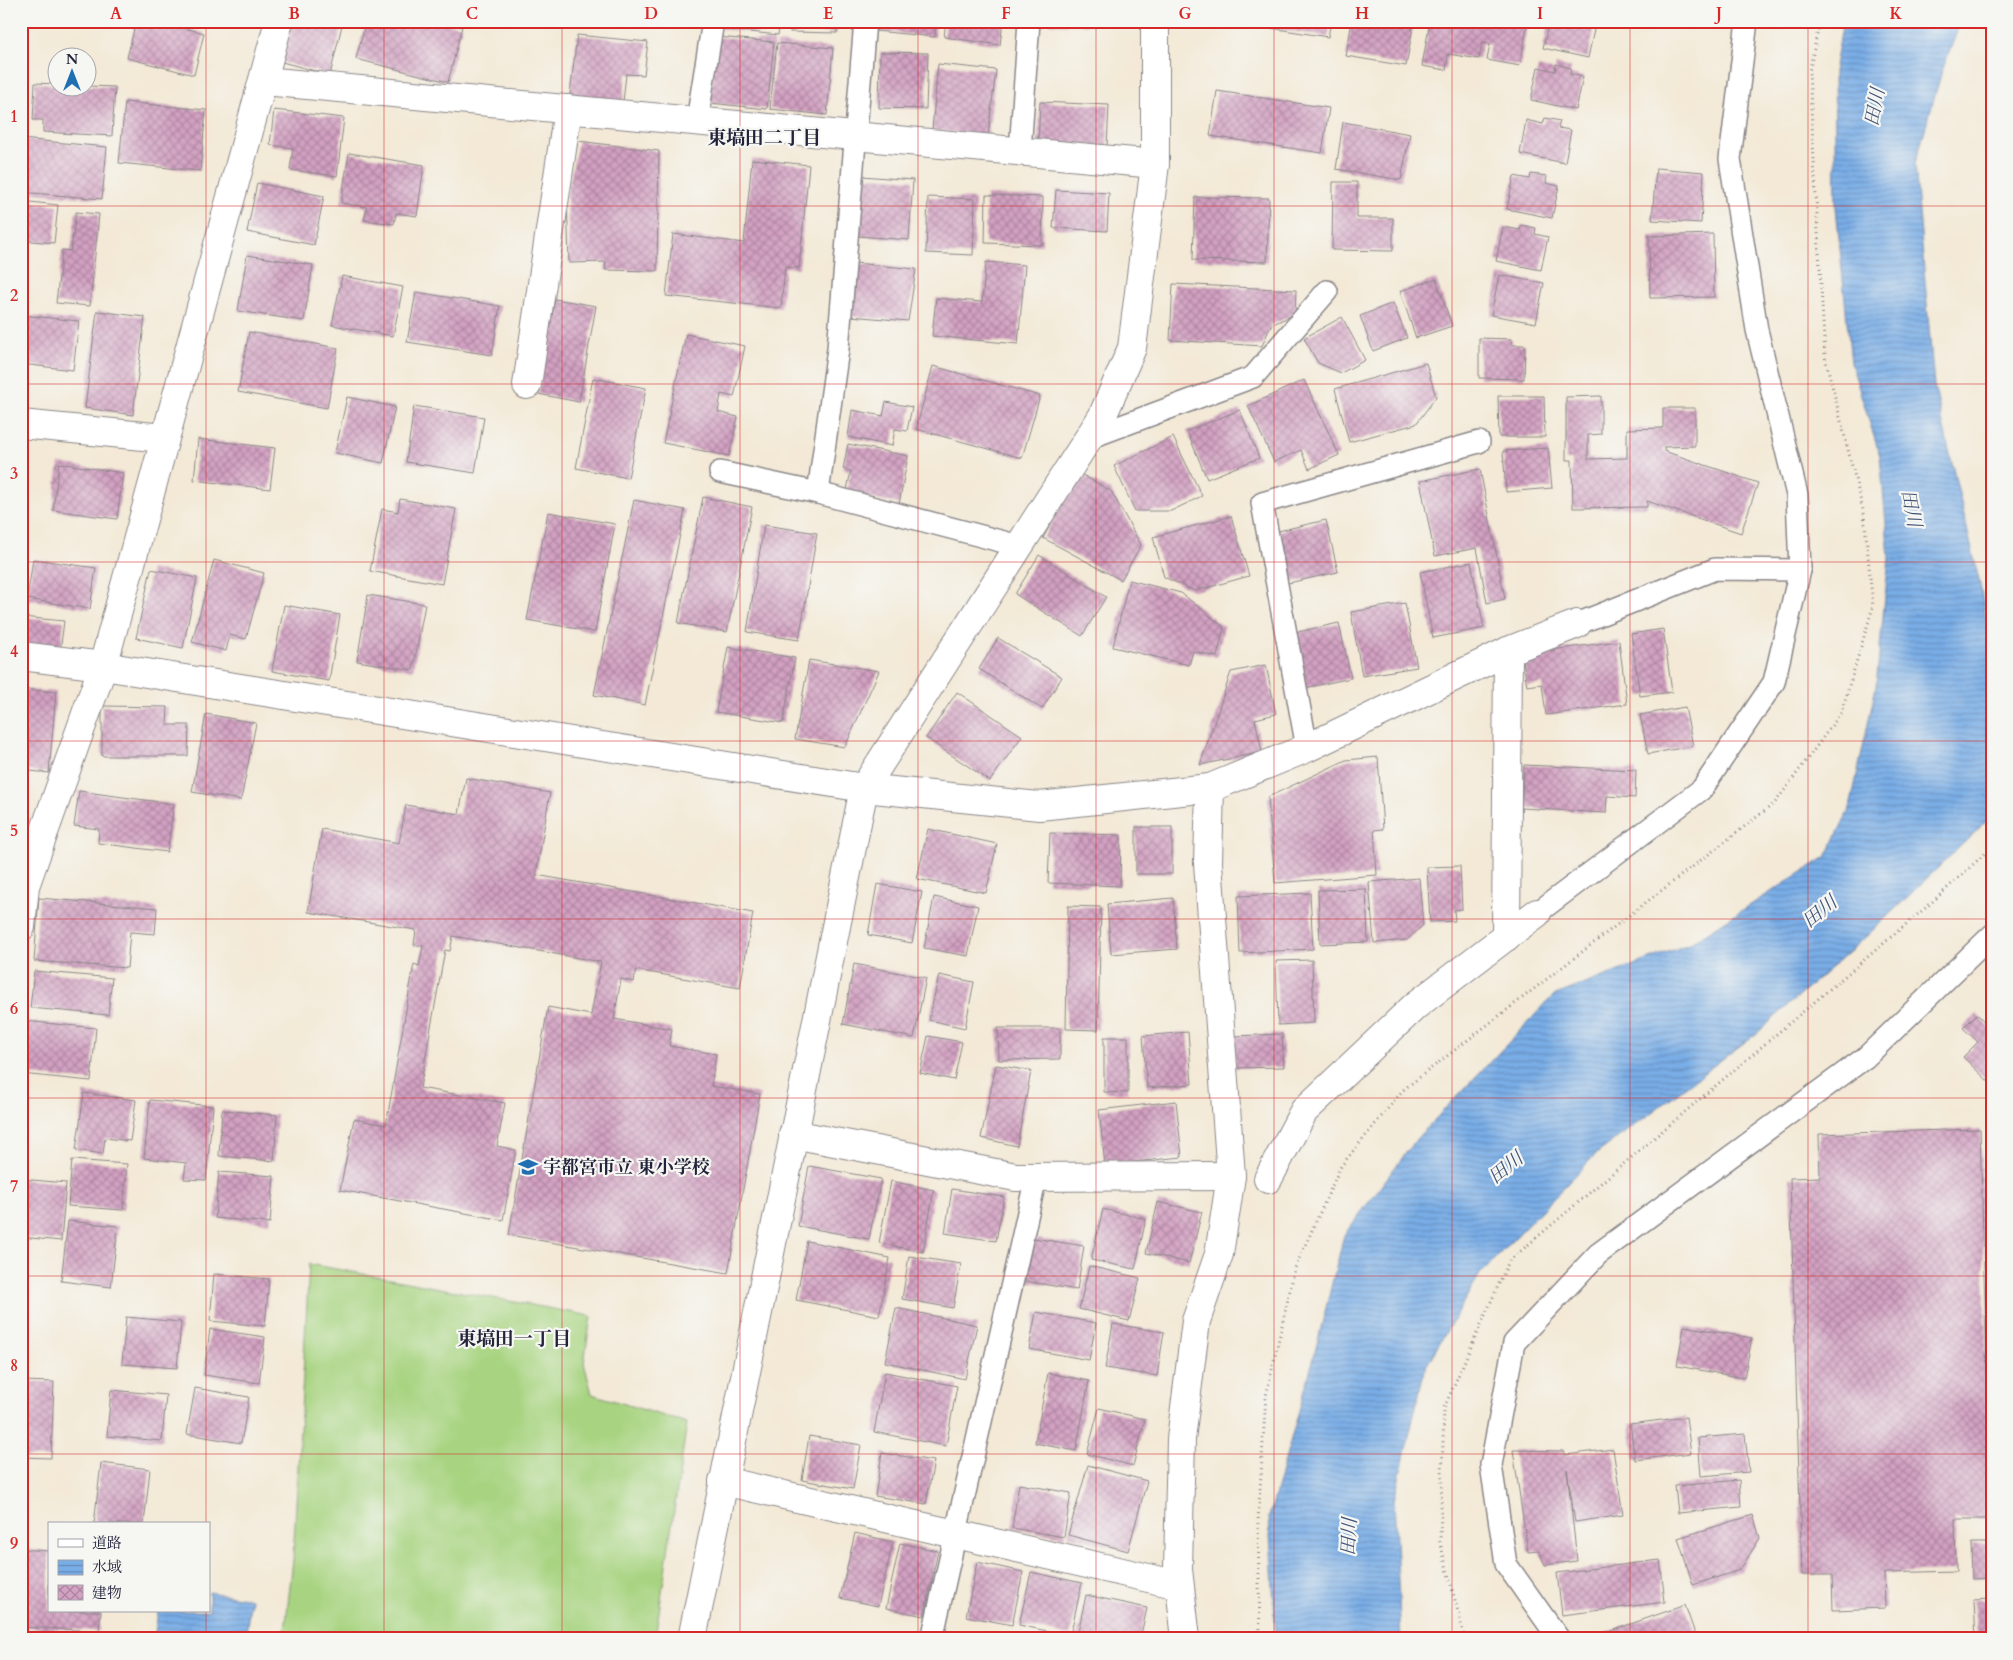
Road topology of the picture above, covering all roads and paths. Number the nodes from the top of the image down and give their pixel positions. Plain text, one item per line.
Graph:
1 (278, 21) edge
2 (713, 21) edge
3 (865, 21) edge
4 (1029, 21) edge
5 (1155, 21) edge
6 (1747, 21) edge
7 (264, 81) junction
8 (568, 109) junction
9 (697, 121) junction
10 (855, 136) junction
11 (1020, 152) junction
12 (1155, 164) junction
13 (1327, 291) dead end
14 (527, 385) dead end
15 (21, 424) edge
16 (164, 438) junction
17 (1089, 438) junction
18 (1479, 442) dead end
19 (720, 472) dead end
20 (818, 493) junction
21 (1020, 546) junction
22 (1800, 570) junction
23 (1577, 624) joint
24 (1508, 651) junction
25 (21, 656) edge
26 (103, 666) junction
27 (1307, 748) junction
28 (864, 788) junction
29 (1210, 788) junction
30 (1537, 913) joint
31 (21, 927) edge
32 (1992, 935) edge
33 (1506, 937) junction
34 (793, 1134) junction
35 (1231, 1176) junction
36 (1036, 1177) junction
37 (1268, 1179) dead end
38 (723, 1481) junction
39 (956, 1534) junction
40 (1180, 1585) junction
41 (692, 1639) edge
42 (932, 1639) edge
43 (1186, 1639) edge
44 (1559, 1639) edge

1 - 7 street
2 - 9 lane
3 - 10 lane
4 - 11 lane
5 - 12 street
6 - 22 lane
7 - 8 street
7 - 16 street
8 - 9 street
8 - 14 street
9 - 10 street
10 - 11 street
10 - 20 lane
11 - 12 street
12 - 17 street
13 - 17 lane
15 - 16 street
16 - 26 street
17 - 21 street
18 - 27 lane
19 - 20 lane
20 - 21 lane
21 - 28 street
22 - 23 lane
22 - 30 lane
23 - 24 street
24 - 27 street
24 - 33 street
25 - 26 street
26 - 28 street
26 - 31 street
27 - 29 street
28 - 29 street
28 - 34 street
29 - 35 street
30 - 33 street
32 - 44 lane
33 - 37 street
34 - 36 street
34 - 38 street
35 - 36 street
35 - 40 street
36 - 39 lane
38 - 39 street
38 - 41 street
39 - 40 street
39 - 42 lane
40 - 43 street

